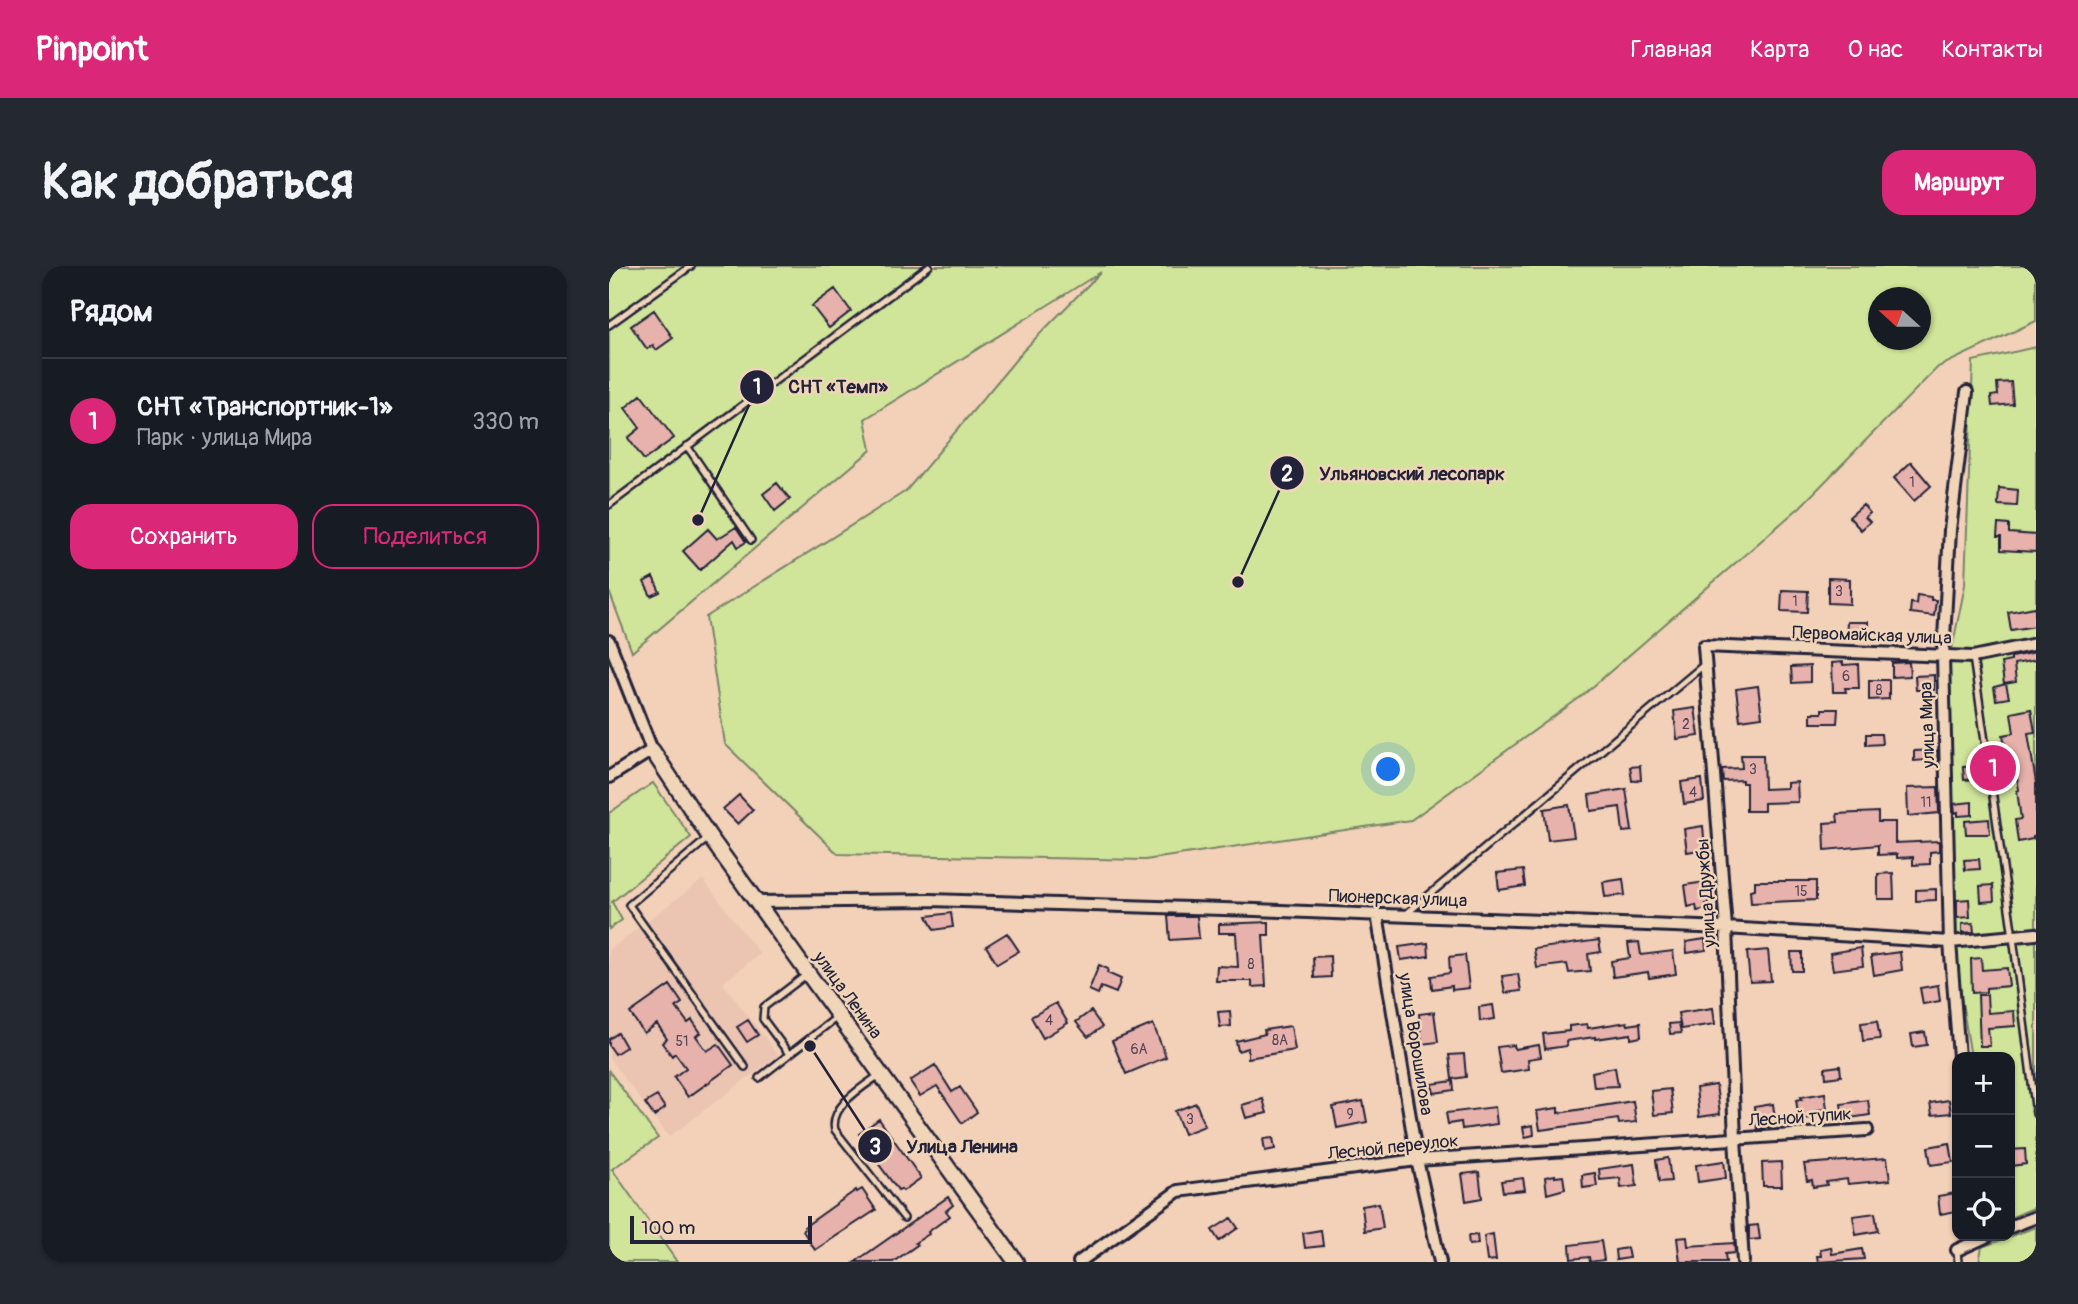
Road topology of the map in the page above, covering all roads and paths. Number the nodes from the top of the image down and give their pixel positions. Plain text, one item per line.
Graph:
1 (691, 266) edge
2 (929, 266) edge
3 (609, 325) edge
4 (1967, 392) dead end
5 (687, 446) junction
6 (609, 505) edge
7 (751, 540) dead end
8 (609, 641) edge
9 (2036, 644) edge
10 (1705, 646) joint
11 (1943, 656) junction
12 (1973, 657) junction
13 (1706, 663) junction
14 (652, 750) junction
15 (609, 777) edge
16 (709, 836) junction
17 (757, 902) junction
18 (1377, 914) junction
19 (1404, 915) junction
20 (1726, 928) junction
21 (2036, 934) edge
22 (2013, 937) junction
23 (1950, 942) junction
24 (809, 973) junction
25 (839, 1016) junction
26 (1959, 1052) edge
27 (789, 1054) junction
28 (745, 1067) dead end
29 (881, 1074) junction
30 (759, 1078) dead end
31 (2036, 1114) edge
32 (1867, 1130) dead end
33 (1735, 1139) junction
34 (1417, 1160) junction
35 (2036, 1217) edge
36 (904, 1218) dead end
37 (2015, 1225) edge
38 (1971, 1241) edge
39 (1958, 1256) edge
40 (1016, 1262) edge
41 (1079, 1262) edge
42 (1440, 1262) edge
43 (1743, 1262) edge

1 - 3 lane
2 - 5 lane
4 - 11 street, улица Мира
5 - 6 lane
5 - 7 lane
8 - 14 street
9 - 12 street, Первомайская улица
10 - 11 street, Первомайская улица
10 - 13 street, улица Дружбы
11 - 12 street, Первомайская улица
11 - 23 street, улица Мира
12 - 22 lane
13 - 19 lane
13 - 20 street, улица Дружбы
14 - 15 street
14 - 16 street, улица Ленина
16 - 17 street, улица Ленина
16 - 28 lane
17 - 18 street, Пионерская улица
17 - 24 street, улица Ленина
18 - 19 street, Пионерская улица
18 - 34 street, улица Ворошилова
19 - 20 street, Пионерская улица
20 - 23 street, Пионерская улица
20 - 33 street, улица Дружбы
21 - 22 street, Пионерская улица
22 - 23 street, Пионерская улица
22 - 31 lane
23 - 26 street, улица Мира
24 - 25 street, улица Ленина
24 - 27 lane
25 - 27 lane
25 - 29 street, улица Ленина
27 - 30 lane
29 - 36 lane
29 - 40 street, улица Ленина
32 - 33 street, Лесной тупик
33 - 34 street, Лесной переулок
33 - 43 street, улица Дружбы
34 - 41 street, Лесной переулок
34 - 42 street, улица Ворошилова
35 - 37 street
38 - 39 street

